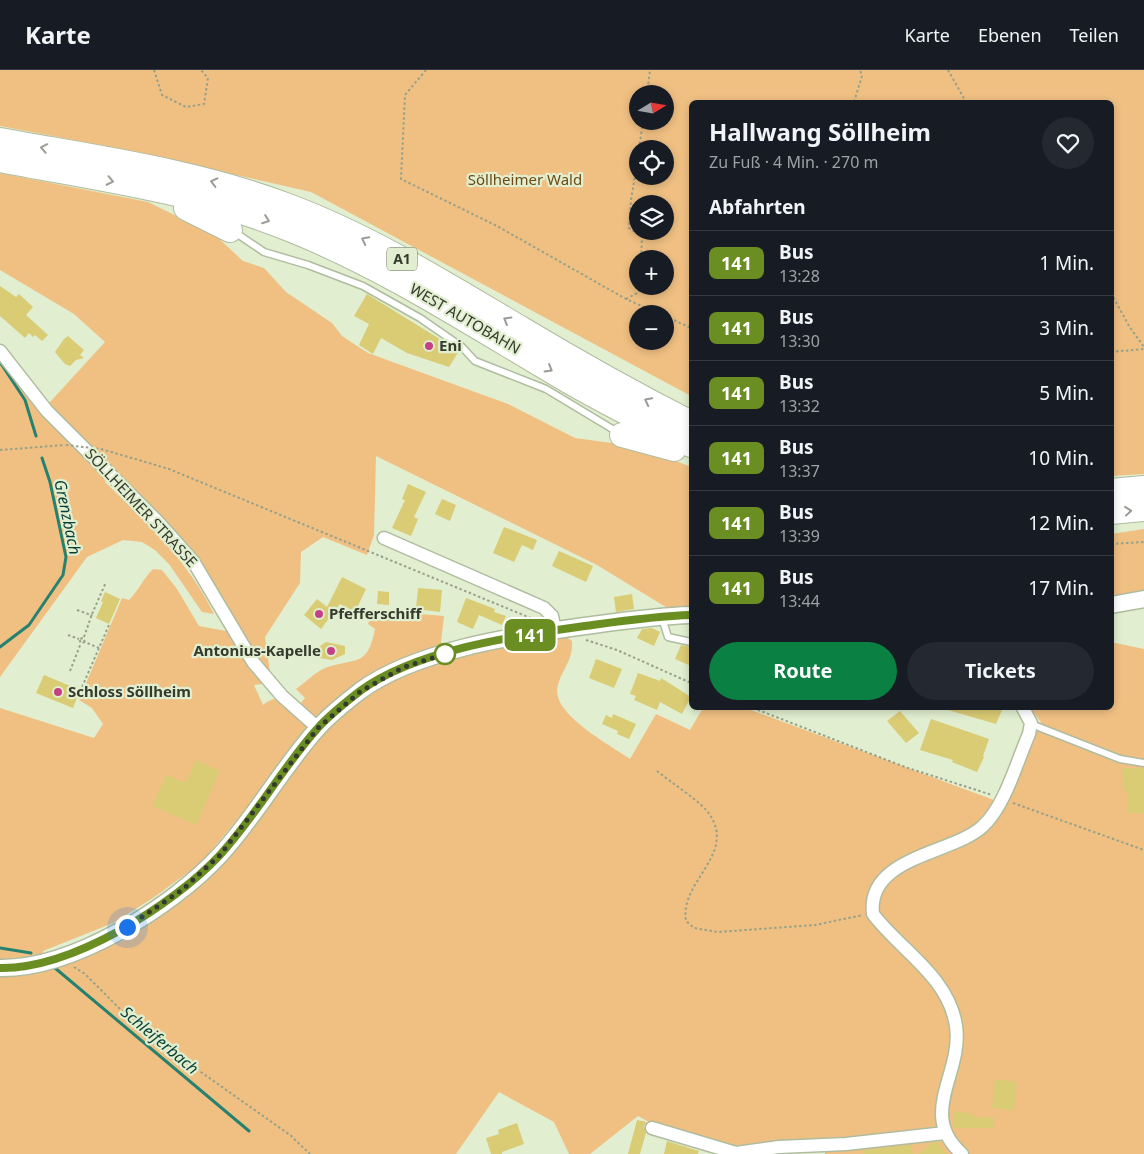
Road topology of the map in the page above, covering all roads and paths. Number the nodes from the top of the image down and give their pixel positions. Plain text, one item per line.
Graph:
1 (154, 70) edge
2 (200, 70) edge
3 (426, 70) edge
4 (650, 70) edge
5 (860, 70) edge
6 (948, 70) edge
7 (648, 85) edge
8 (855, 100) edge
9 (965, 100) edge
10 (0, 140) edge
11 (0, 160) edge
12 (87, 166) junction
13 (634, 185) edge
14 (134, 186) junction
15 (230, 230) joint
16 (641, 250) edge
17 (633, 295) edge
18 (1114, 298) edge
19 (626, 299) junction
20 (640, 305) edge
21 (674, 320) edge
22 (689, 327) edge
23 (1144, 348) edge
24 (0, 351) edge
25 (1114, 352) edge
26 (689, 421) edge
27 (622, 435) joint
28 (689, 444) edge
29 (0, 450) edge
30 (689, 452) edge
31 (1144, 488) edge
32 (1114, 492) edge
33 (1144, 509) edge
34 (1114, 512) edge
35 (384, 538) dead end
36 (1144, 542) edge
37 (1114, 544) edge
38 (106, 582) dead end
39 (1144, 599) edge
40 (1114, 604) edge
41 (77, 610) dead end
42 (689, 614) edge
43 (92, 616) junction
44 (662, 616) junction
45 (108, 625) dead end
46 (555, 630) junction
47 (68, 635) dead end
48 (578, 637) dead end
49 (83, 638) junction
50 (79, 639) junction
51 (85, 642) junction
52 (689, 642) edge
53 (81, 643) junction
54 (99, 648) junction
55 (70, 672) dead end
56 (689, 682) edge
57 (82, 687) dead end
58 (757, 710) edge
59 (1024, 710) edge
60 (1031, 724) junction
61 (318, 728) junction
62 (1144, 763) edge
63 (657, 771) dead end
64 (1002, 798) junction
65 (1144, 850) edge
66 (873, 914) junction
67 (60, 957) junction
68 (0, 968) edge
69 (652, 1128) dead end
70 (945, 1133) junction
71 (310, 1154) edge
72 (962, 1154) edge

1 - 2 path
3 - 19 path
4 - 7 path
5 - 8 path
6 - 9 path
12 -> 10 highway, A1
11 - 12 highway, A1
12 -> 14 highway, WEST AUTOBAHN / A1
26 -> 12 highway, WEST AUTOBAHN / A1
13 - 16 path
14 - 15 highway
14 -> 28 highway, WEST AUTOBAHN / A1
15 - 27 lane
17 - 19 path
18 - 23 path
19 - 20 path
21 - 22 path
23 - 25 path
24 - 61 street, SÖLLHEIMER STRASSE
27 - 30 highway
29 - 46 path, bridge
31 - 32 highway
34 -> 33 highway
35 - 46 street
36 - 37 path
38 - 43 path
39 - 40 street
41 - 43 path
42 - 44 street
43 - 49 path
44 - 46 street
44 - 52 lane
45 - 54 path
46 - 61 street
47 - 50 path
48 - 56 path
49 - 50 path
49 - 51 path
50 - 53 path
51 - 53 path
51 - 54 path
53 - 55 path
54 - 57 path
58 - 64 path
59 - 60 street
60 - 62 lane
60 - 64 street
61 - 67 street
63 - 66 path
64 - 65 path
64 - 66 street
66 - 70 street
67 - 68 street
67 - 71 path
69 - 70 street
70 - 72 street

